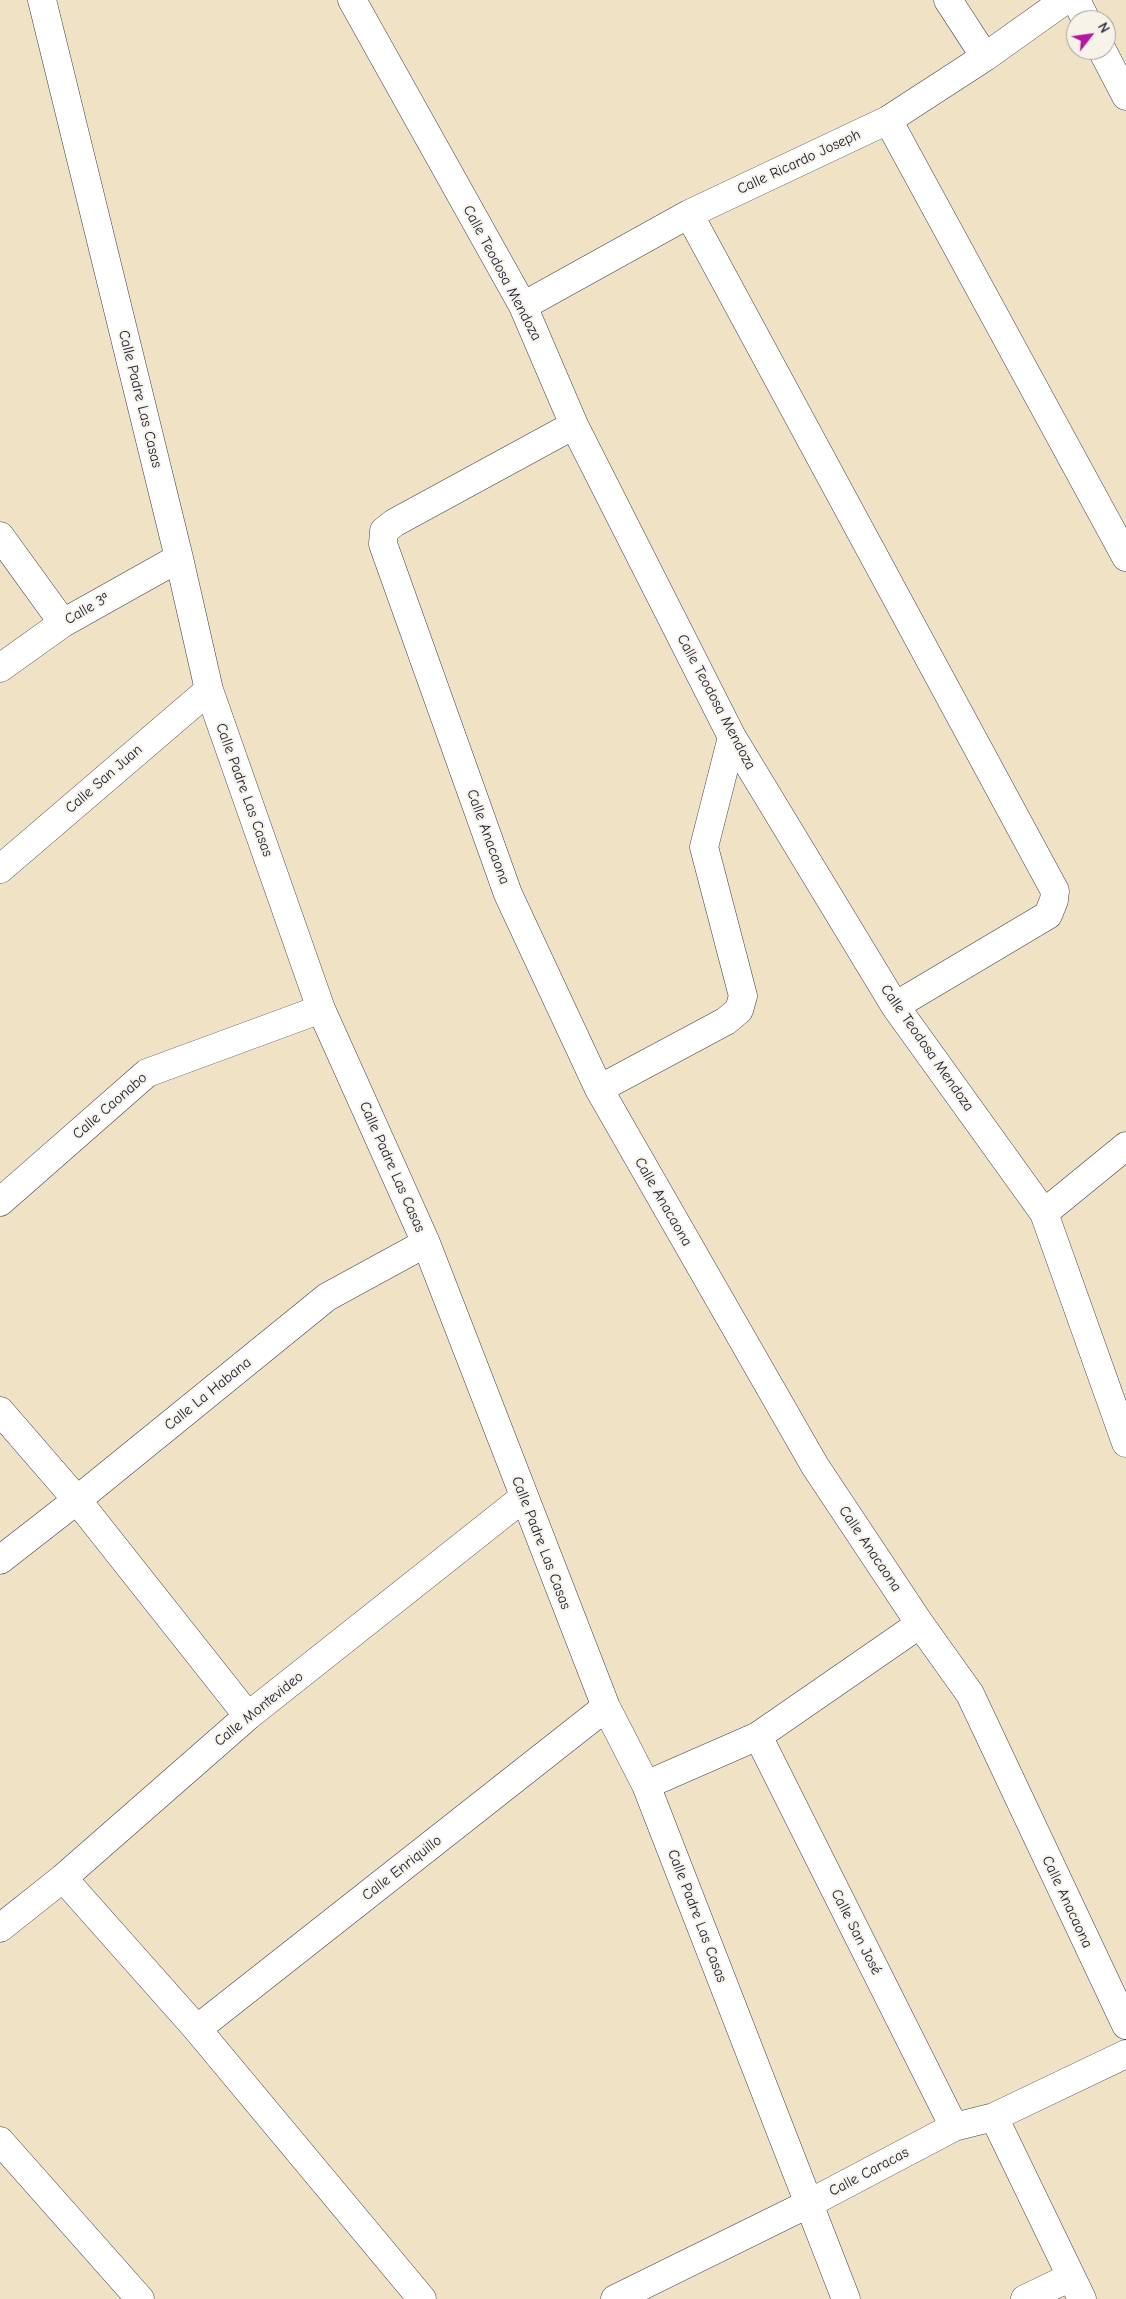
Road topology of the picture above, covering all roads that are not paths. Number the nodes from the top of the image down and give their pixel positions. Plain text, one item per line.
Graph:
1 (42, 0) edge
2 (352, 0) edge
3 (948, 0) edge
4 (1065, 0) edge
5 (985, 57) junction
6 (1107, 60) edge
7 (1126, 96) edge
8 (888, 120) junction
9 (688, 214) junction
10 (523, 306) junction
11 (574, 425) junction
12 (0, 536) edge
13 (1126, 557) edge
14 (179, 558) junction
15 (63, 623) junction
16 (0, 668) edge
17 (209, 690) junction
18 (732, 738) junction
19 (0, 869) edge
20 (895, 1006) junction
21 (322, 1009) junction
22 (599, 1089) junction
23 (1126, 1146) edge
24 (0, 1202) edge
25 (1044, 1214) junction
26 (426, 1243) junction
27 (0, 1411) edge
28 (1126, 1444) edge
29 (523, 1498) junction
30 (77, 1500) junction
31 (0, 1560) edge
32 (920, 1624) junction
33 (606, 1707) junction
34 (248, 1716) junction
35 (758, 1736) junction
36 (646, 1785) junction
37 (63, 1878) junction
38 (0, 1928) edge
39 (1126, 2025) edge
40 (197, 2029) junction
41 (1126, 2054) edge
42 (994, 2117) junction
43 (954, 2127) junction
44 (0, 2142) edge
45 (808, 2204) junction
46 (1077, 2288) edge
47 (140, 2299) edge
48 (422, 2299) edge
49 (615, 2299) edge
50 (846, 2299) edge
51 (1025, 2299) edge

1 - 14 street, Calle Padre Las Casas
2 - 10 street, Calle Teodosa Mendoza
3 - 5 street
4 - 5 street, Calle Ricardo Joseph
5 - 8 street, Calle Ricardo Joseph
6 - 7 street
8 - 9 street, Calle Ricardo Joseph
8 - 13 street
9 - 10 street, Calle Ricardo Joseph
9 - 20 street
10 - 11 street, Calle Teodosa Mendoza
11 - 18 street, Calle Teodosa Mendoza
11 - 22 street, Calle Anacaona
12 - 15 street
14 - 15 street, Calle 3ª
14 - 17 street, Calle Padre Las Casas
15 - 16 street, Calle 3ª
17 - 19 street, Calle San Juan
17 - 21 street, Calle Padre Las Casas
18 - 20 street, Calle Teodosa Mendoza
18 - 22 street
20 - 25 street, Calle Teodosa Mendoza
21 - 24 street, Calle Caonabo
21 - 26 street, Calle Padre Las Casas
22 - 32 street, Calle Anacaona
23 - 25 street
25 - 28 street, Calle Teodosa Mendoza
26 - 29 street, Calle Padre Las Casas
26 - 30 street, Calle La Habana
27 - 30 street
29 - 33 street, Calle Padre Las Casas
29 - 34 street, Calle Montevideo
30 - 31 street, Calle La Habana
30 - 34 street
32 - 35 street
32 - 39 street, Calle Anacaona
33 - 36 street, Calle Padre Las Casas
33 - 40 street, Calle Enriquillo
34 - 37 street, Calle Montevideo
35 - 36 street
35 - 43 street, Calle San José
36 - 45 street, Calle Padre Las Casas
37 - 38 street, Calle Montevideo
37 - 40 street
40 - 48 street
41 - 42 street, Calle Caracas
42 - 43 street, Calle Caracas
42 - 46 street
43 - 45 street, Calle Caracas
44 - 47 street
45 - 49 street, Calle Caracas
45 - 50 street, Calle Padre Las Casas
46 - 51 street

